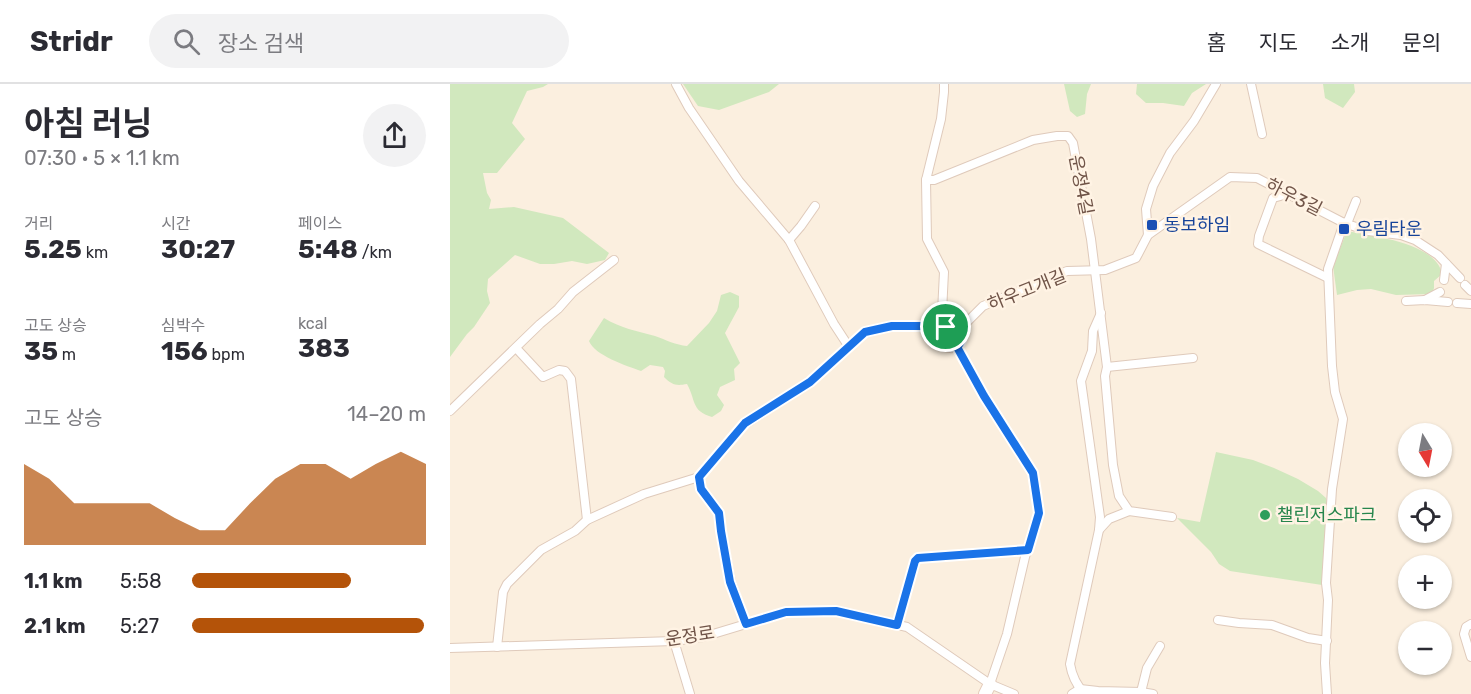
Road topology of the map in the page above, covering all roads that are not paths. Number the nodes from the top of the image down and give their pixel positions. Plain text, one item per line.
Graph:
1 (676, 84) edge
2 (944, 84) edge
3 (1216, 84) edge
4 (1251, 84) edge
5 (1262, 134) dead end
6 (926, 180) junction
7 (1288, 194) junction
8 (1356, 201) dead end
9 (815, 206) dead end
10 (1344, 223) junction
11 (1148, 234) junction
12 (789, 240) junction
13 (614, 260) dead end
14 (1446, 264) junction
15 (1096, 270) junction
16 (1328, 278) junction
17 (1444, 280) dead end
18 (1466, 285) edge
19 (1440, 292) dead end
20 (1425, 300) junction
21 (1406, 301) dead end
22 (1471, 304) edge
23 (1101, 313) junction
24 (943, 329) junction
25 (960, 330) junction
26 (849, 347) junction
27 (957, 347) junction
28 (516, 348) junction
29 (1193, 358) dead end
30 (1107, 367) junction
31 (450, 411) edge
32 (699, 477) junction
33 (1129, 511) junction
34 (1172, 518) dead end
35 (587, 520) junction
36 (1099, 530) junction
37 (1028, 550) junction
38 (1218, 620) dead end
39 (746, 624) junction
40 (1471, 624) edge
41 (897, 625) junction
42 (674, 641) junction
43 (1327, 641) junction
44 (1160, 646) dead end
45 (497, 647) junction
46 (450, 648) edge
47 (1471, 657) edge
48 (987, 689) edge
49 (1079, 692) edge
50 (1142, 692) junction
51 (690, 694) edge
52 (1014, 694) edge
53 (1153, 694) edge
54 (1327, 694) edge

1 - 12 street
2 - 6 street
3 - 11 street
4 - 5 street
6 - 15 street, 운정4길
6 - 24 street
7 - 10 street, 하우3길
7 - 11 street, 하우3길
7 - 16 street
8 - 10 street
9 - 12 street
10 - 14 street, 하우3길
10 - 16 street
11 - 15 street, 하우고개길
12 - 26 street
13 - 28 street
14 - 17 street
14 - 18 street, 하우3길
15 - 23 street, 운정4길
15 - 25 street, 하우고개길
16 - 43 street
19 - 20 street
20 - 21 street
20 - 22 street
23 - 30 street, 운정4길
23 - 36 street, 운정4길
24 - 25 street
24 - 26 street
24 - 27 street
25 - 27 street
26 - 32 street
27 - 37 street
28 - 31 street
28 - 35 street
29 - 30 street
30 - 33 street, 운정4길
32 - 35 street
32 - 39 street
33 - 34 street
33 - 36 street
35 - 45 street
36 - 49 street, 운정4길
37 - 41 street
37 - 48 street
38 - 43 street
39 - 41 street, 운정로
39 - 42 street, 운정로
40 - 47 street
41 - 48 street, 운정로
42 - 45 street, 운정로
42 - 51 street
43 - 54 street
44 - 50 street
45 - 46 street, 운정로
48 - 52 street, 운정로
49 - 50 street, 운정4길
50 - 53 street, 운정4길

